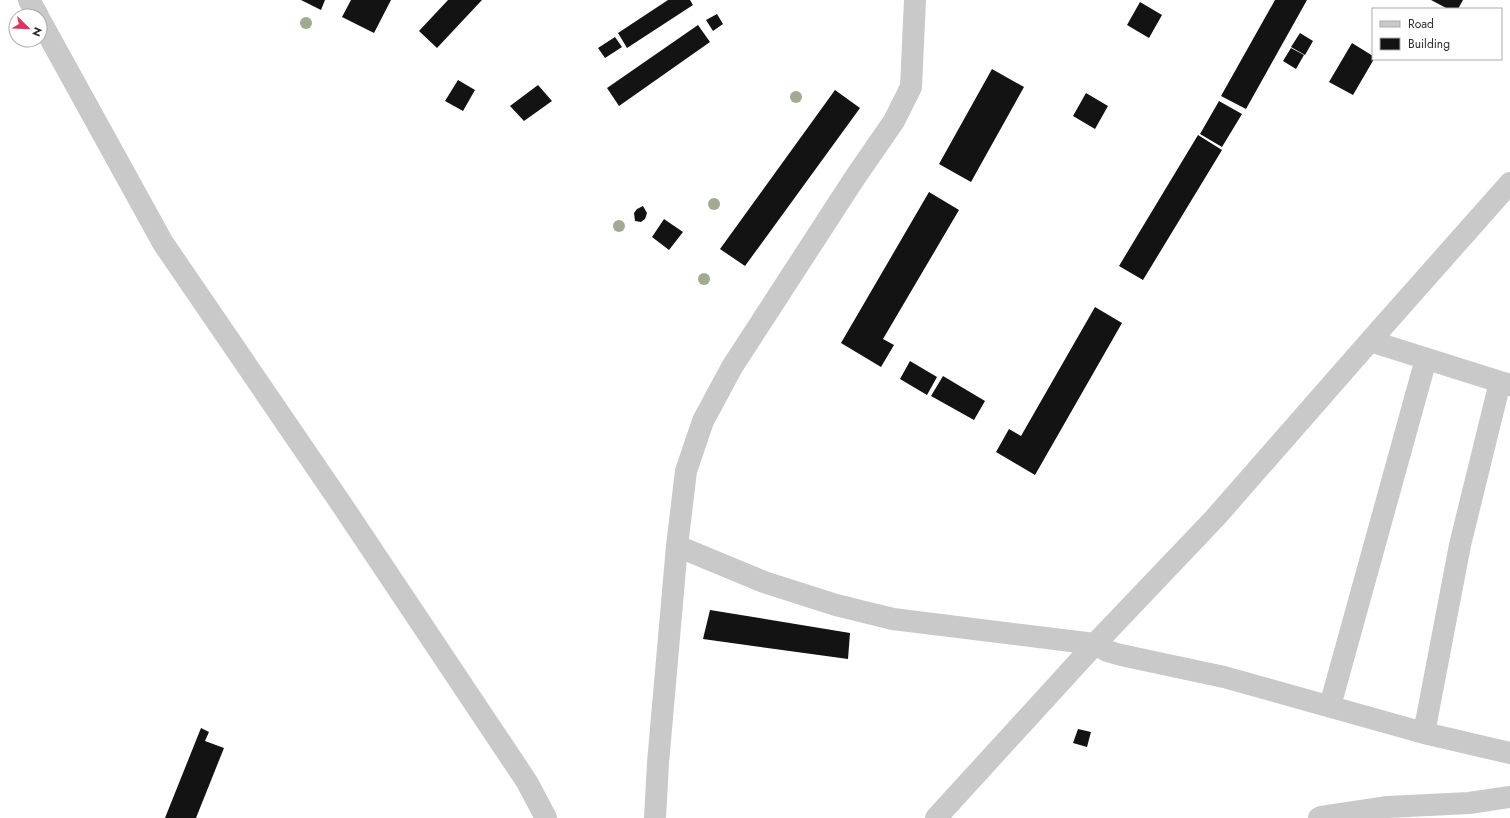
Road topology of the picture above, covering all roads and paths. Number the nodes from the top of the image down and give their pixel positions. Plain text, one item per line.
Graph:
1 (914, 0) edge
2 (48, 35) edge
3 (1510, 183) edge
4 (1370, 341) junction
5 (1426, 359) junction
6 (1505, 384) edge
7 (676, 546) junction
8 (1095, 644) junction
9 (1330, 706) junction
10 (1424, 733) junction
11 (1510, 753) edge
12 (1510, 797) edge
13 (546, 818) edge
14 (656, 818) edge
15 (936, 818) edge
16 (1320, 818) edge

1 - 7 street
2 - 13 street
3 - 4 street
4 - 5 street
4 - 8 street
5 - 6 street
5 - 9 street
6 - 10 street
7 - 8 street
7 - 14 street
8 - 9 street
8 - 15 street
9 - 10 street
10 - 11 street
12 - 16 street

